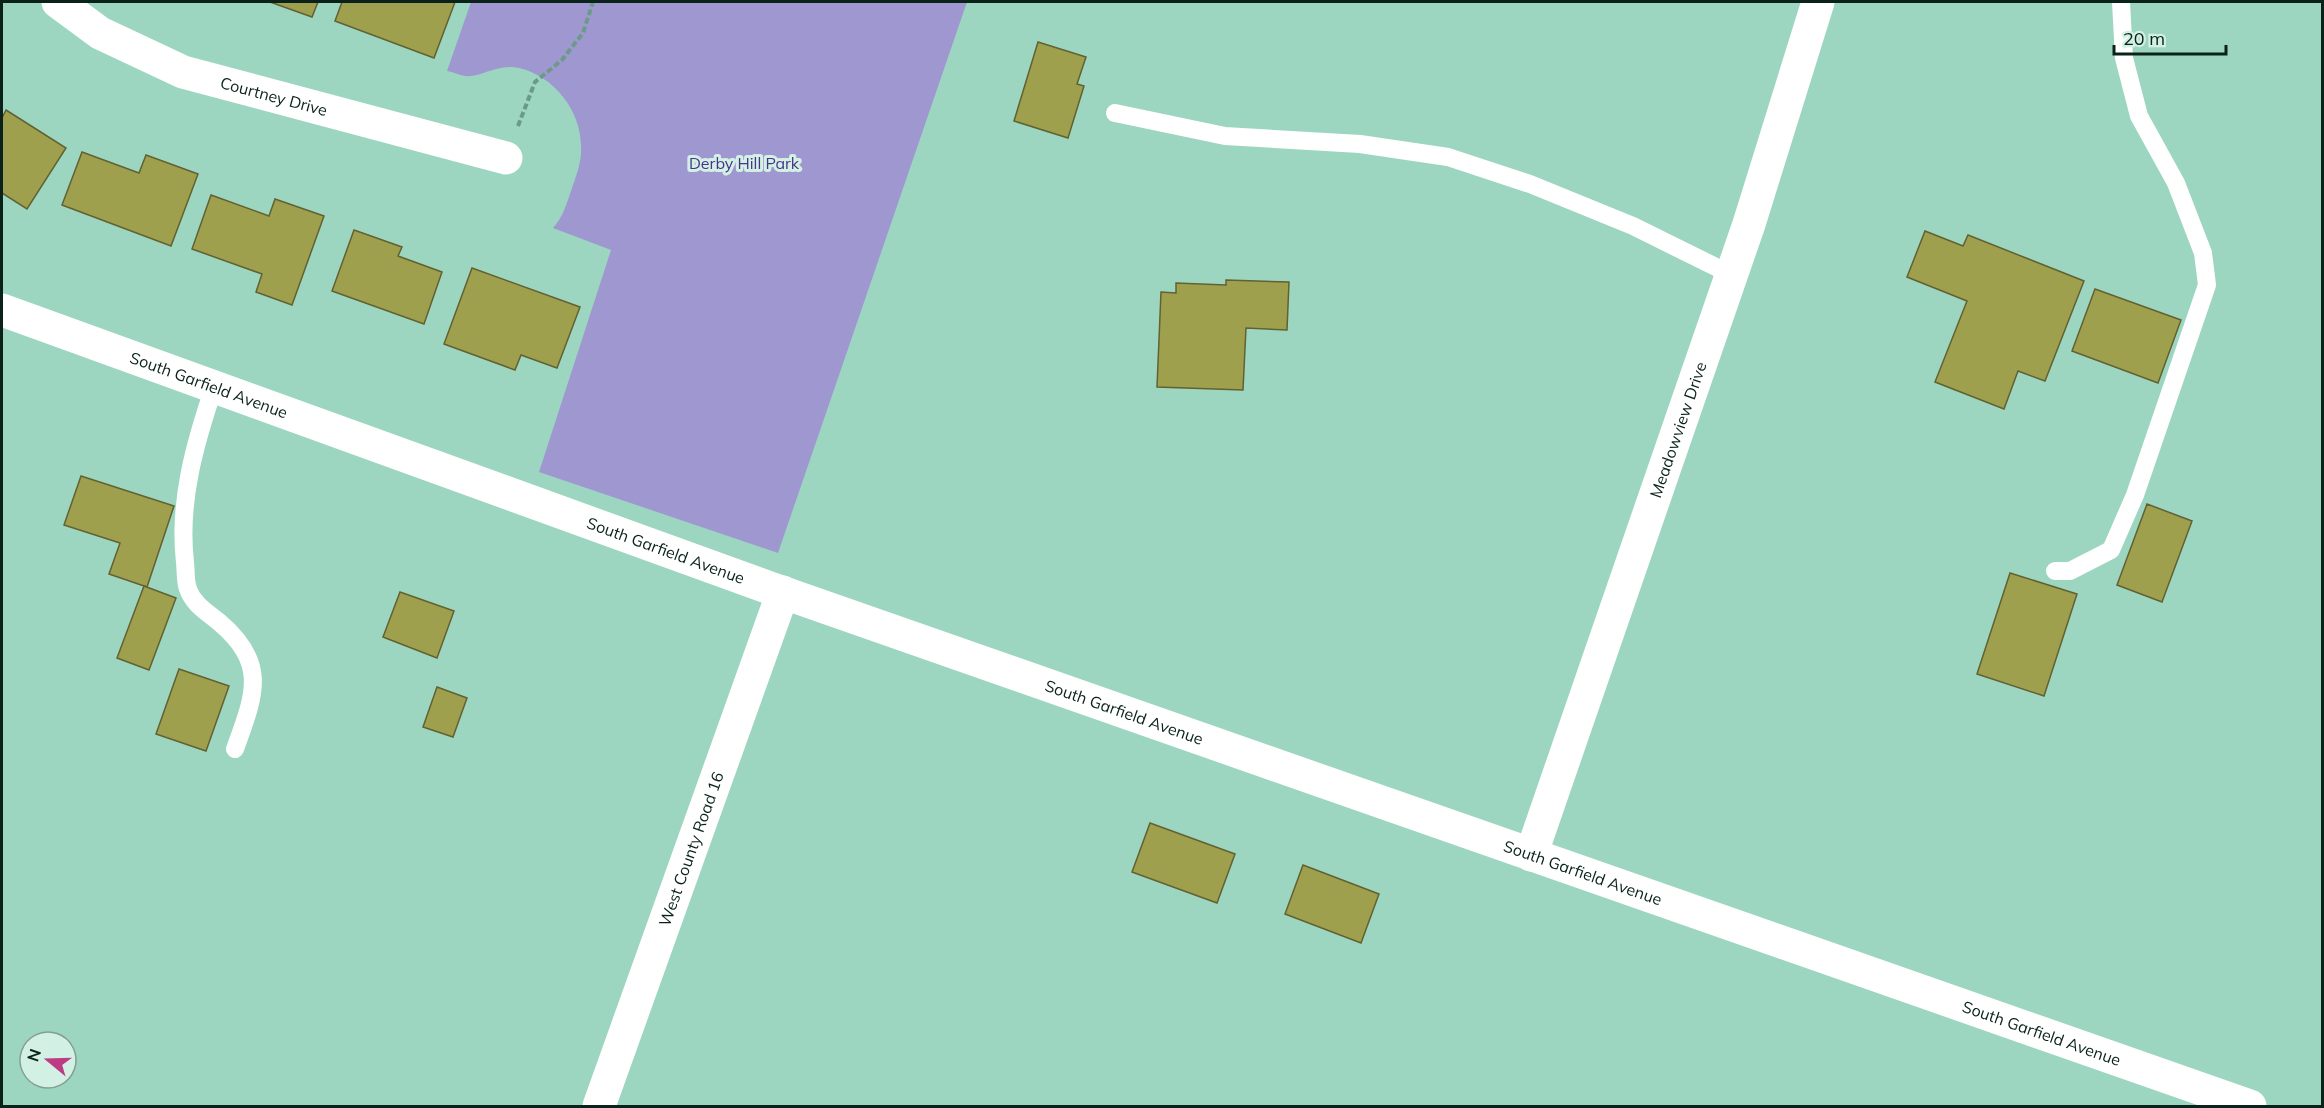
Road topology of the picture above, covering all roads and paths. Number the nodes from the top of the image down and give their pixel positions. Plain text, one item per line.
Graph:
1 (58, 2) edge
2 (593, 2) edge
3 (1818, 2) edge
4 (2121, 2) edge
5 (1114, 113) dead end
6 (506, 158) joint
7 (1731, 275) junction
8 (2, 310) edge
9 (214, 387) junction
10 (2055, 571) dead end
11 (783, 592) junction
12 (235, 749) dead end
13 (1531, 855) junction
14 (599, 1107) edge
15 (2250, 1107) edge

1 - 6 street, Courtney Drive
2 - 6 path
3 - 7 street, Meadowview Drive
4 - 10 lane
5 - 7 lane
7 - 13 street, Meadowview Drive
8 - 9 street, South Garfield Avenue
9 - 11 street, South Garfield Avenue
9 - 12 lane
11 - 13 street, South Garfield Avenue
11 - 14 street, West County Road 16
13 - 15 street, South Garfield Avenue

